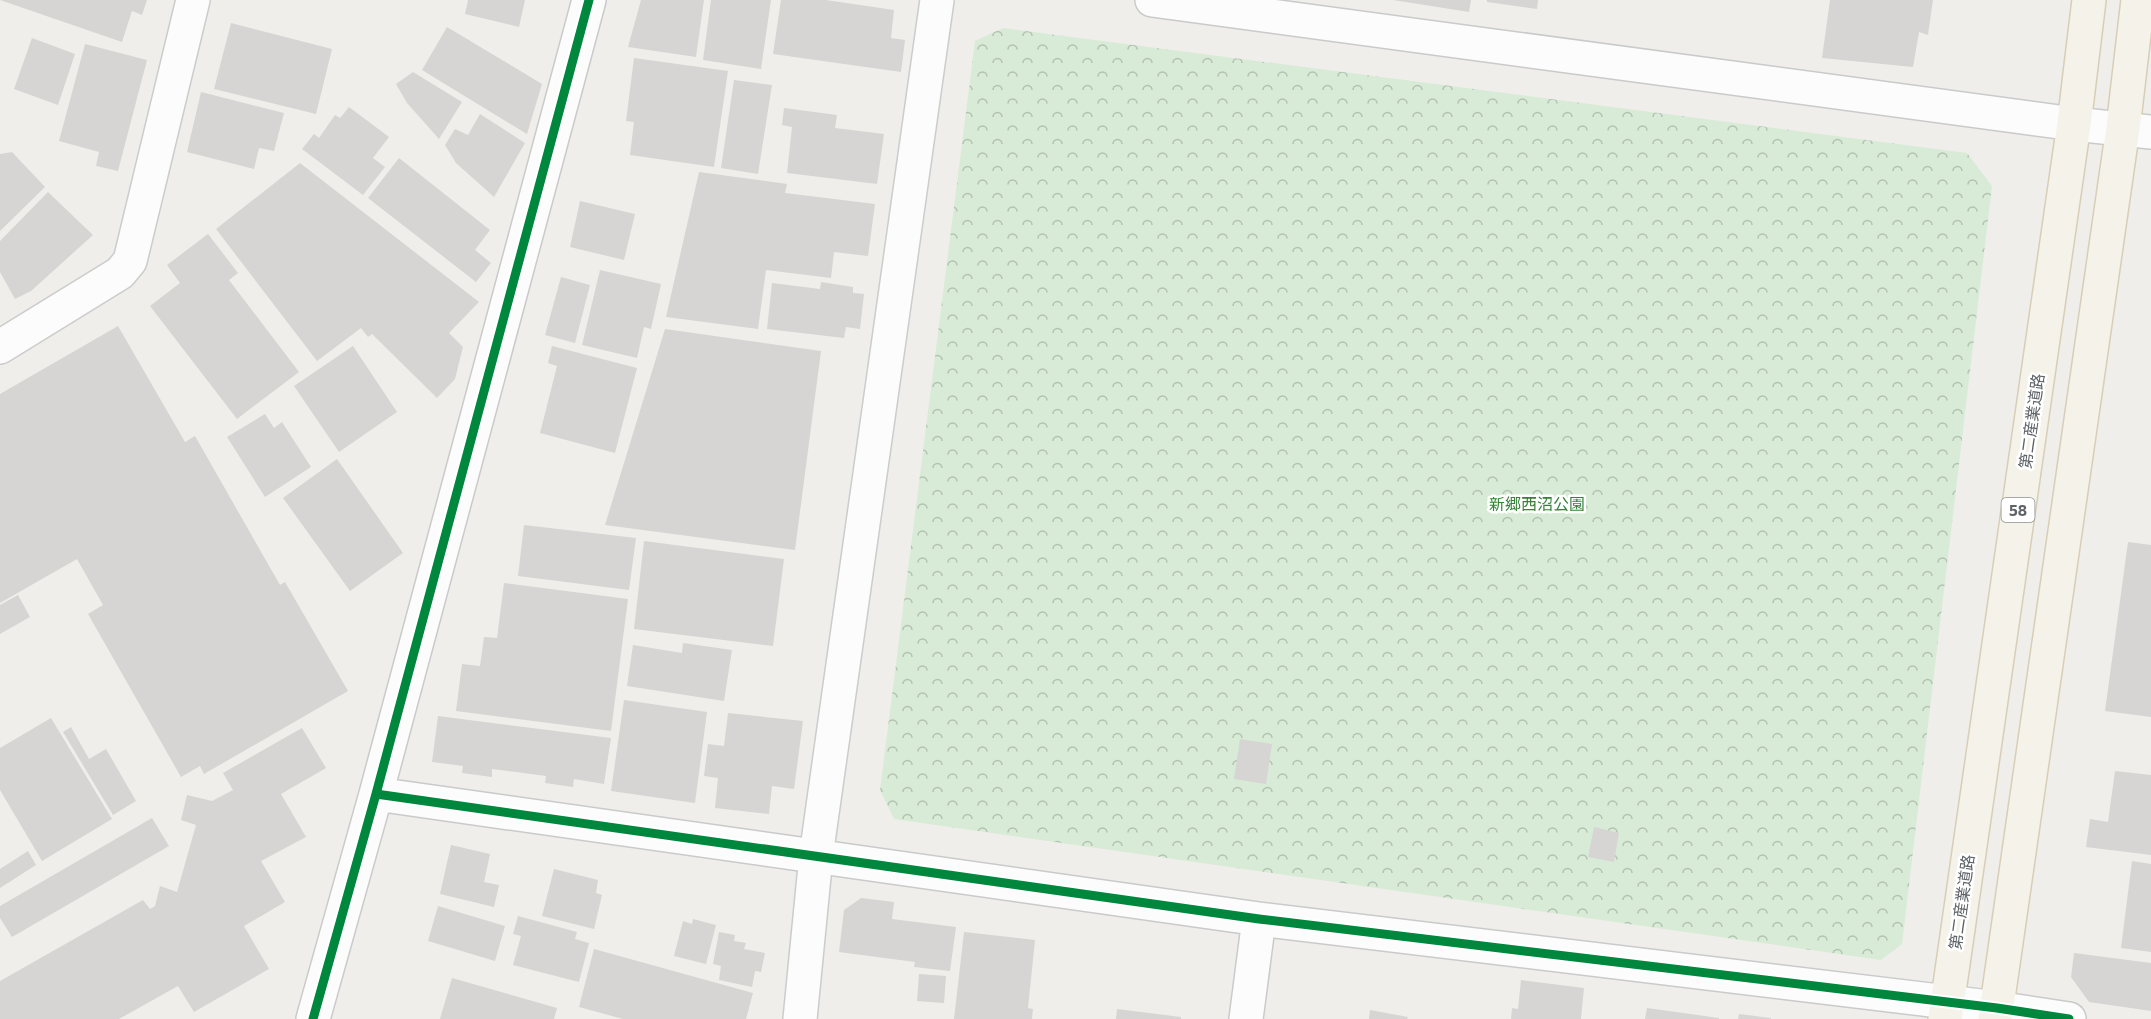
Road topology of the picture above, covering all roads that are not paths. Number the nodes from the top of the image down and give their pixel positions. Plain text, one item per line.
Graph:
1 (193, 0) edge
2 (589, 0) edge
3 (937, 0) edge
4 (1152, 0) edge
5 (2090, 0) edge
6 (2138, 0) edge
7 (2074, 124) junction
8 (2137, 130) edge
9 (0, 347) edge
10 (376, 794) junction
11 (816, 856) junction
12 (1259, 918) junction
13 (1946, 1011) edge
14 (1996, 1013) edge
15 (313, 1019) edge
16 (800, 1019) edge
17 (1246, 1019) edge
18 (2069, 1019) edge

1 - 9 street
2 - 10 street
3 - 11 street
4 - 7 street
5 - 7 main road, 第二産業道路 / 58
6 - 8 main road
7 - 8 street
7 - 13 main road, 第二産業道路 / 58
8 - 14 main road
10 - 11 street
10 - 15 street
11 - 12 street
11 - 16 street
12 - 13 street
12 - 17 street
13 - 14 street
14 - 18 street

